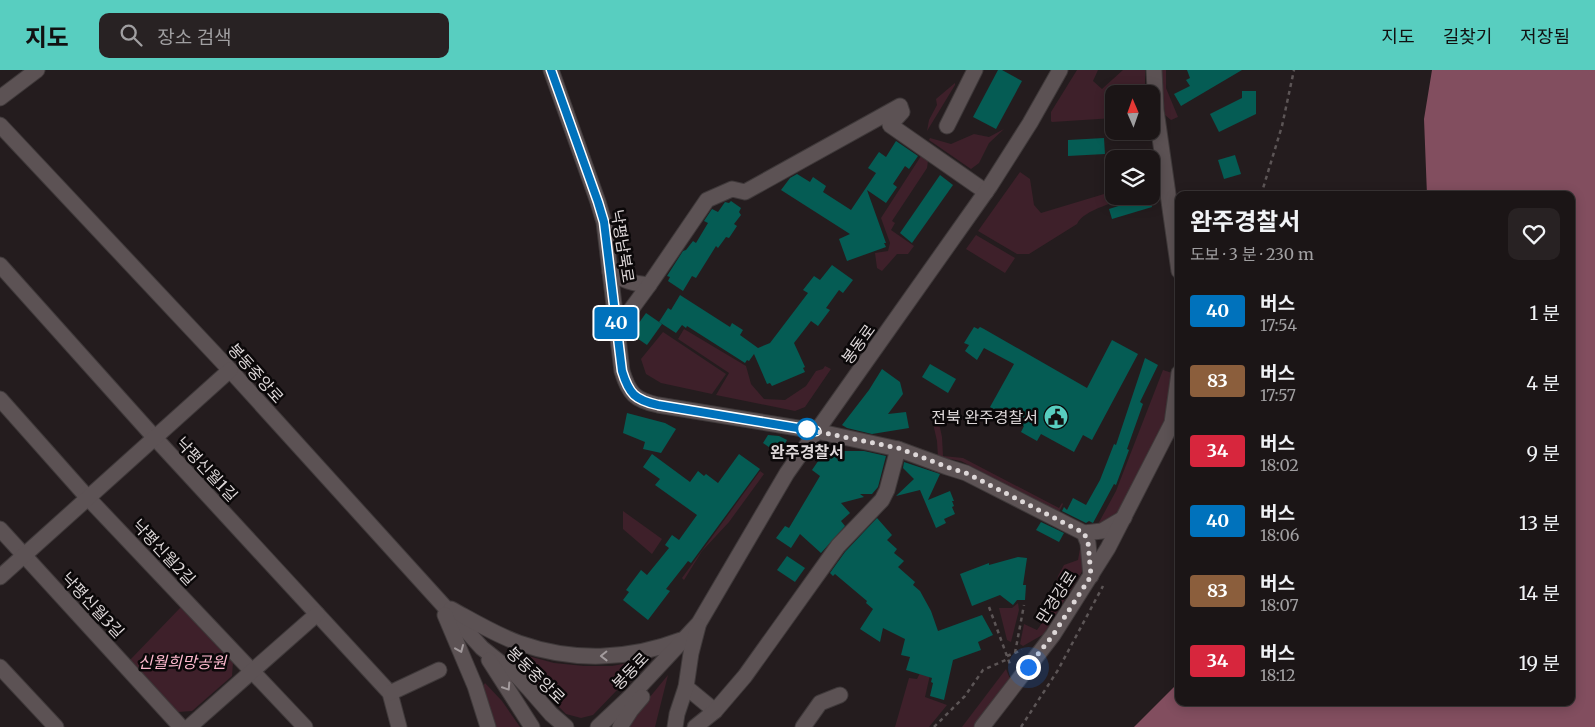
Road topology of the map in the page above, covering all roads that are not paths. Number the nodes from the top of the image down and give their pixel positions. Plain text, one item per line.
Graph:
1 (38, 70) edge
2 (551, 70) edge
3 (975, 70) edge
4 (1060, 70) edge
5 (1154, 70) edge
6 (0, 98) edge
7 (0, 125) edge
8 (947, 126) dead end
9 (986, 192) junction
10 (1175, 243) edge
11 (0, 265) edge
12 (610, 272) junction
13 (649, 285) junction
14 (616, 330) junction
15 (230, 370) junction
16 (0, 399) edge
17 (1175, 402) edge
18 (816, 431) junction
19 (155, 438) junction
20 (898, 448) junction
21 (88, 498) junction
22 (1124, 518) junction
23 (0, 529) edge
24 (1084, 533) junction
25 (24, 556) junction
26 (1091, 576) junction
27 (0, 577) edge
28 (440, 604) junction
29 (317, 614) junction
30 (699, 623) junction
31 (685, 639) junction
32 (482, 648) junction
33 (0, 667) edge
34 (439, 670) dead end
35 (252, 672) junction
36 (686, 687) junction
37 (390, 693) junction
38 (840, 696) dead end
39 (715, 711) junction
40 (56, 727) edge
41 (181, 727) edge
42 (189, 727) edge
43 (305, 727) edge
44 (399, 727) edge
45 (488, 727) edge
46 (532, 727) edge
47 (566, 727) edge
48 (598, 727) edge
49 (620, 727) edge
50 (675, 727) edge
51 (686, 727) edge
52 (695, 727) edge
53 (803, 727) edge
54 (982, 727) edge

1 - 6 street
2 - 12 street, 낙평남북로
3 - 8 street
4 - 9 street, 봉동로
5 - 10 street
7 - 15 street, 봉동중앙로
9 - 13 street
9 - 18 street, 봉동로
11 - 19 street, 낙평신월1길
12 - 13 street
12 - 14 street, 낙평남북로
13 - 14 street
14 - 18 street, 낙평남북로
15 - 19 street
15 - 28 street, 봉동중앙로
16 - 21 street, 낙평신월2길
17 - 22 street, 만경강로
18 - 20 street, 낙평남북로
18 - 30 street, 봉동로
19 - 21 street
19 - 29 street, 낙평신월1길
20 - 24 street, 낙평남북로
20 - 39 street
21 - 25 street
21 - 35 street, 낙평신월2길
22 - 24 street
22 - 26 street, 만경강로
23 - 25 street, 낙평신월3길
24 - 26 street
25 - 27 street
25 - 41 street, 낙평신월3길
26 - 54 street, 만경강로
31 -> 28 street
28 - 32 street, 봉동중앙로
28 -> 45 street
29 - 35 street
29 - 37 street, 낙평신월1길
30 - 31 street, 봉동로
30 - 36 street
31 - 48 street, 봉동로
31 - 49 street, 봉동로
32 -> 46 street, 봉동중앙로
32 - 47 street, 봉동중앙로
33 - 40 street
34 - 37 street
35 - 42 street
35 - 43 street, 낙평신월2길
36 - 39 street
36 - 50 street
36 - 51 street
37 - 44 street
38 - 53 street
39 - 52 street

